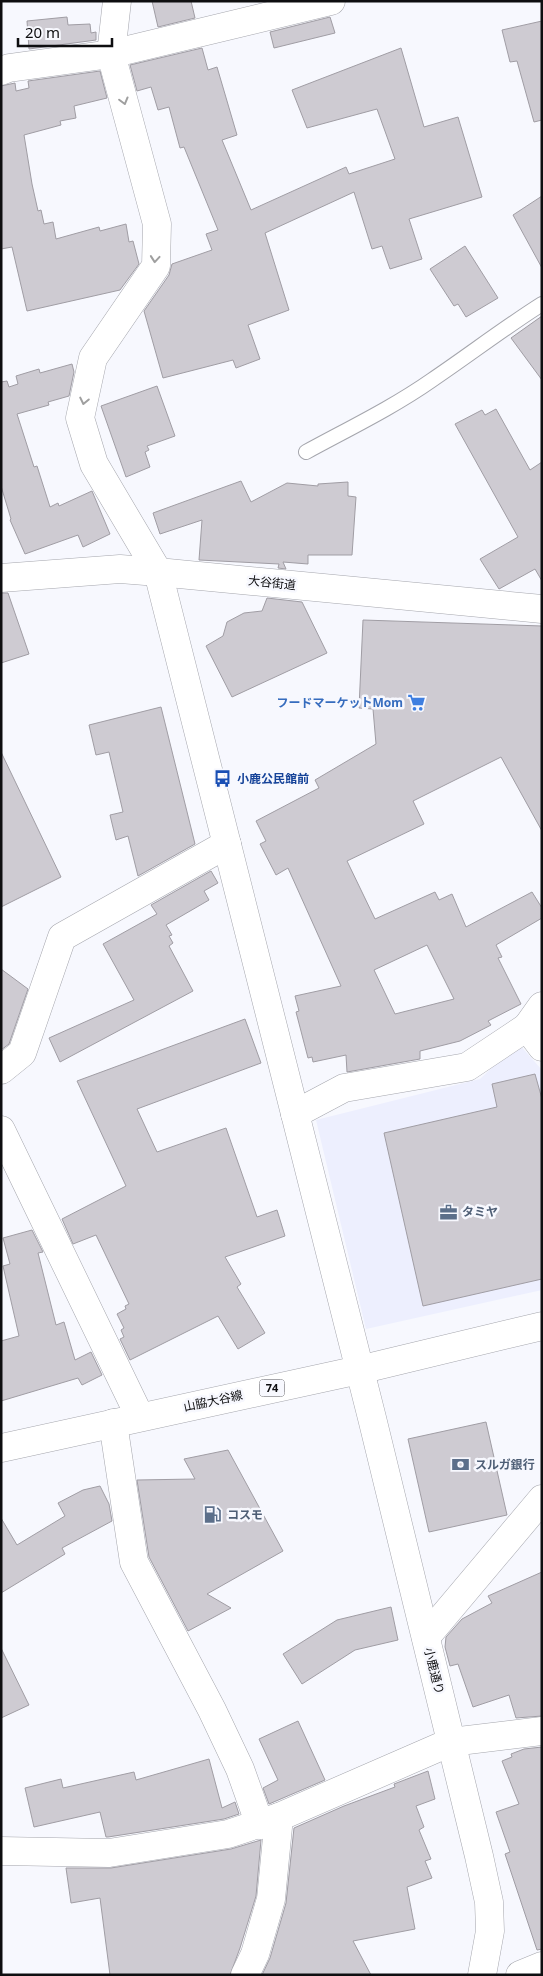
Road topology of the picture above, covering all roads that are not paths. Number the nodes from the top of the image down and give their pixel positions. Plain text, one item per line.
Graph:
1 (117, 1) edge
2 (331, 1) edge
3 (112, 54) junction
4 (1, 71) edge
5 (542, 304) edge
6 (306, 452) dead end
7 (158, 572) junction
8 (1, 578) edge
9 (542, 609) edge
10 (227, 844) junction
11 (537, 1027) edge
12 (1, 1070) edge
13 (295, 1114) junction
14 (1, 1130) edge
15 (542, 1326) edge
16 (359, 1370) junction
17 (140, 1417) junction
18 (113, 1422) junction
19 (1, 1448) edge
20 (542, 1499) edge
21 (426, 1637) junction
22 (542, 1731) edge
23 (451, 1742) junction
24 (270, 1821) junction
25 (1, 1851) edge
26 (542, 1966) edge
27 (245, 1975) edge
28 (482, 1975) edge
29 (520, 1975) edge

1 - 3 street
2 - 3 street
3 - 4 street
3 -> 7 street, 小鹿通り
5 - 6 lane
7 - 8 street, 大谷街道
7 - 9 street, 大谷街道
7 - 10 street, 小鹿通り
10 - 12 street
10 - 13 street, 小鹿通り
11 - 13 street
13 - 16 street, 小鹿通り
14 - 17 street
15 - 16 street, 山脇大谷線 / 74
16 - 17 street, 山脇大谷線 / 74
16 - 21 street, 小鹿通り
17 - 18 street, 山脇大谷線 / 74
18 - 19 street, 山脇大谷線 / 74
18 - 24 street
20 - 21 street
21 - 23 street, 小鹿通り
22 - 23 street
23 - 24 street
23 - 28 street, 小鹿通り
24 - 25 street
24 - 27 street
26 - 29 street

